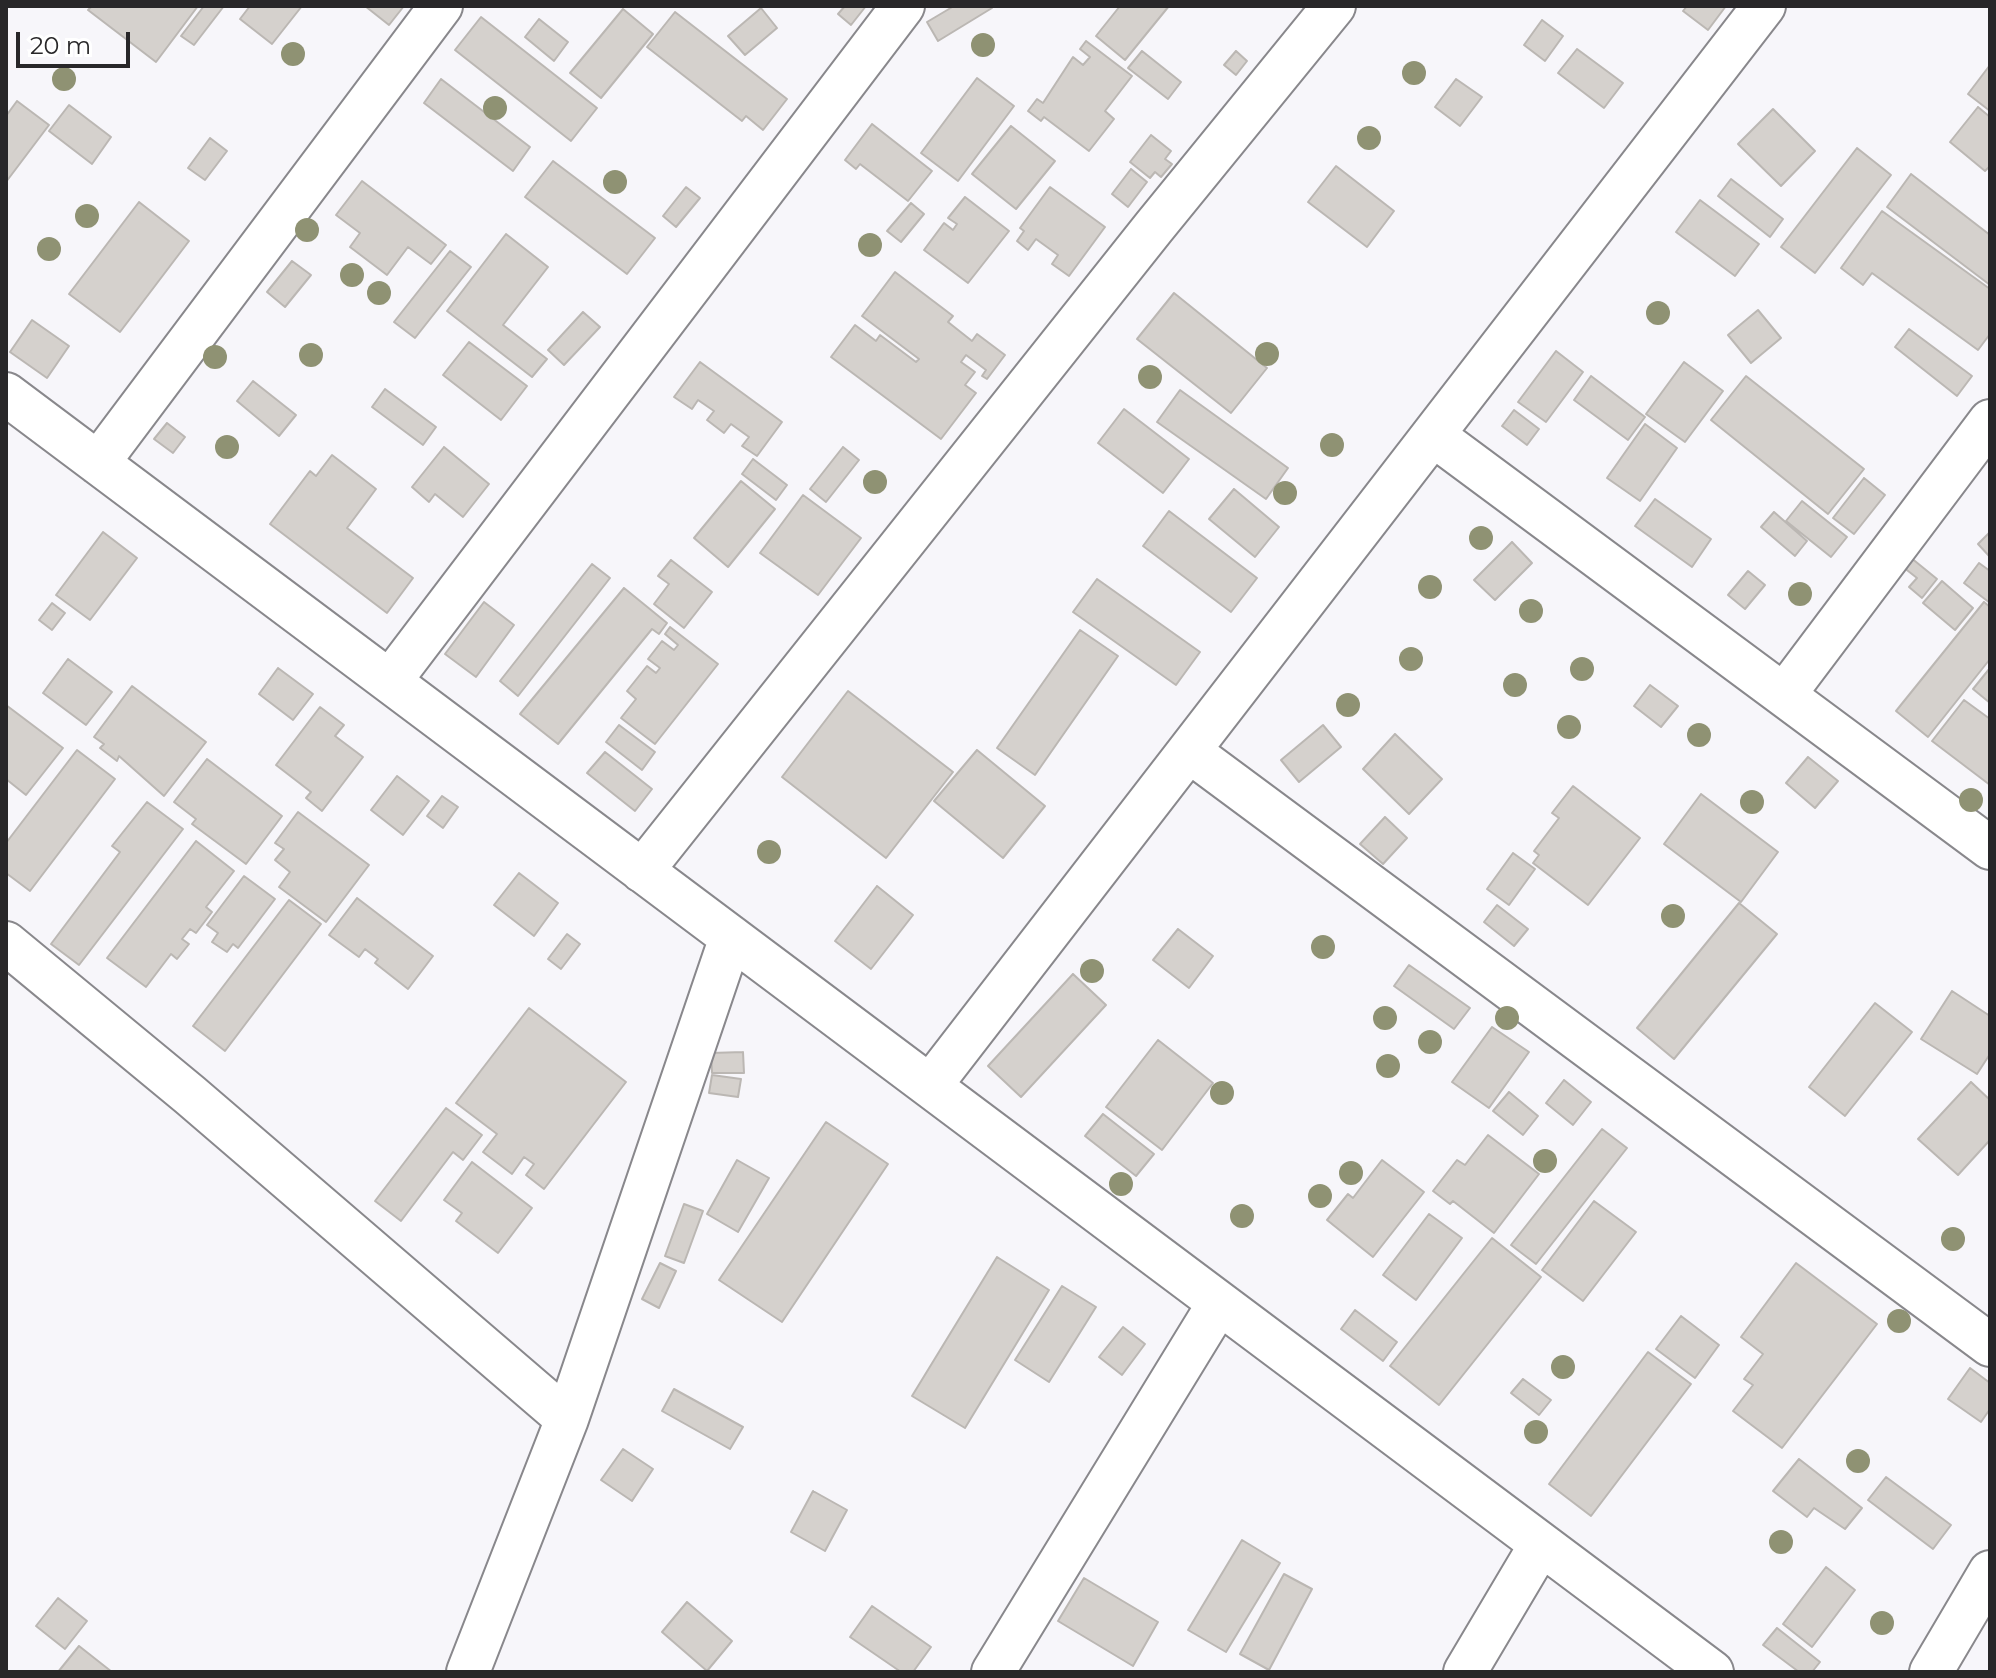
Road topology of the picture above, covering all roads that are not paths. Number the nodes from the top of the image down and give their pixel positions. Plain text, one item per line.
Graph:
1 (441, 6) edge
2 (903, 6) edge
3 (1334, 6) edge
4 (1764, 6) edge
5 (6, 394) edge
6 (1990, 421) edge
7 (1433, 435) junction
8 (98, 463) junction
9 (390, 681) junction
10 (1784, 695) junction
11 (1189, 751) junction
12 (1990, 848) edge
13 (642, 871) junction
14 (731, 937) junction
15 (6, 943) edge
16 (930, 1086) junction
17 (1219, 1303) junction
18 (1990, 1345) edge
19 (567, 1419) junction
20 (1541, 1544) junction
21 (1990, 1572) edge
22 (468, 1672) edge
23 (993, 1672) edge
24 (1465, 1672) edge
25 (1712, 1672) edge
26 (1931, 1672) edge

1 - 8 street
2 - 9 street
3 - 13 street
4 - 7 street
5 - 8 street
6 - 10 street
7 - 10 street
7 - 11 street
8 - 9 street
9 - 13 street
10 - 12 street
11 - 16 street
11 - 18 street
13 - 14 street
14 - 16 street
14 - 19 street
15 - 19 street
16 - 17 street
17 - 20 street
17 - 23 street
19 - 22 street
20 - 24 street
20 - 25 street
21 - 26 street

